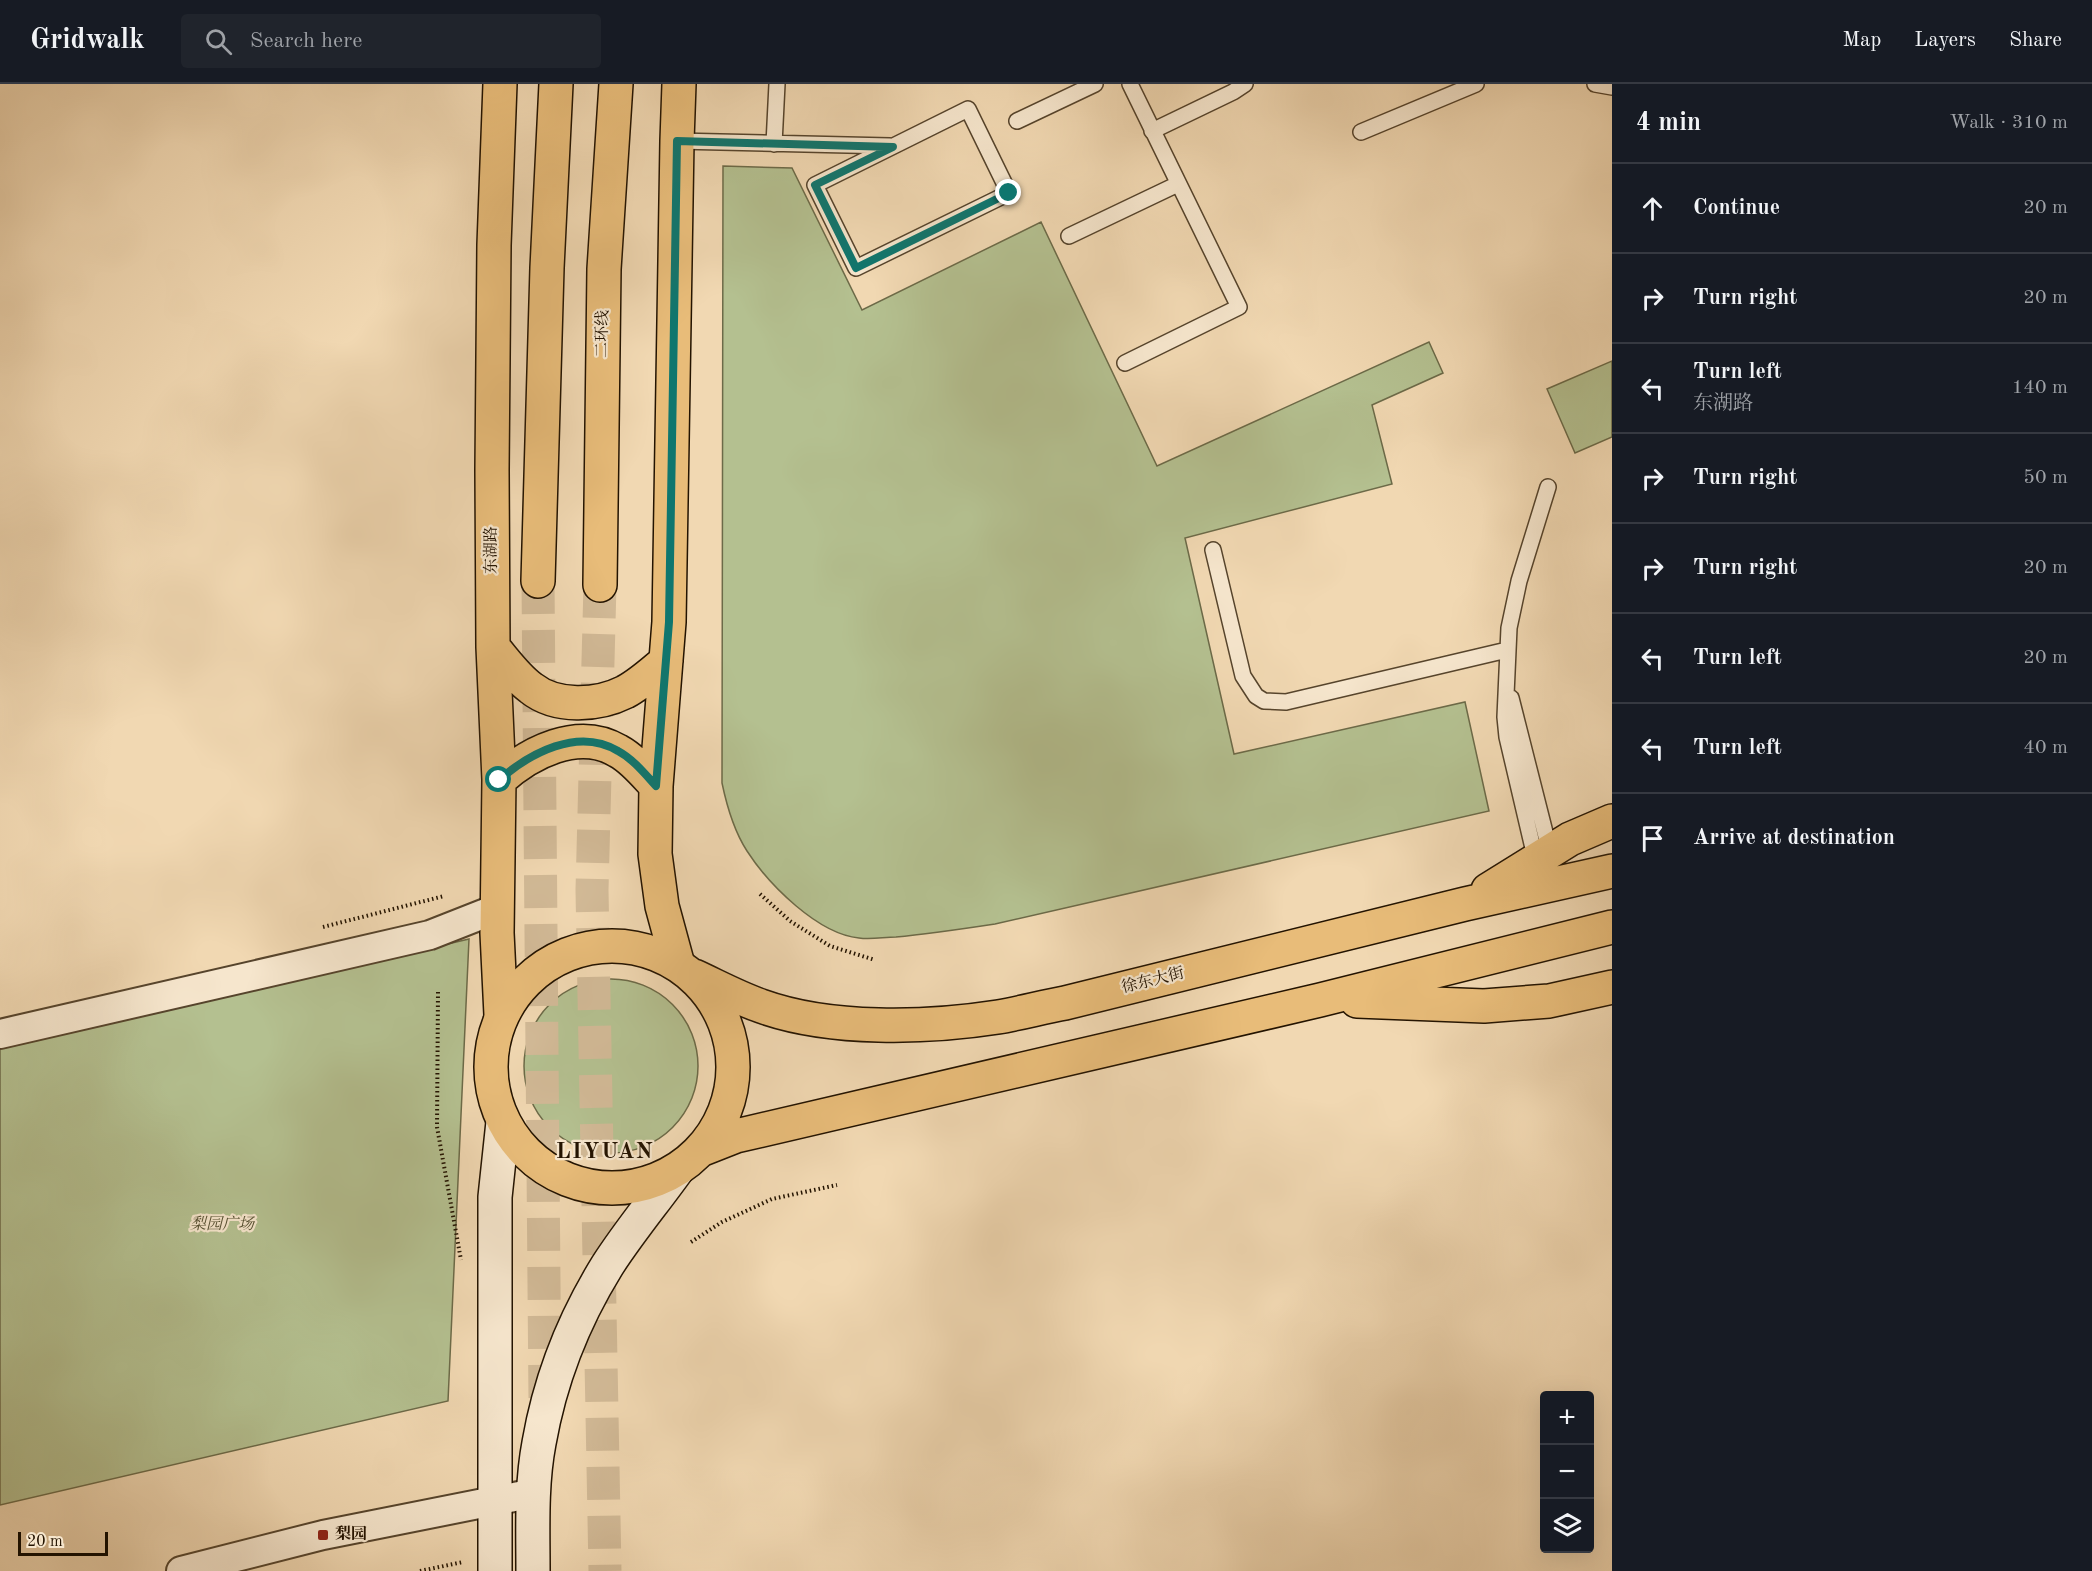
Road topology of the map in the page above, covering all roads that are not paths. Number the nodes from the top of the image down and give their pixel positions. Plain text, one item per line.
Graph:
1 (500, 84) edge
2 (556, 84) edge
3 (616, 84) edge
4 (679, 84) edge
5 (777, 84) edge
6 (1095, 84) edge
7 (1130, 84) edge
8 (1245, 84) edge
9 (1476, 84) edge
10 (1595, 84) edge
11 (1612, 87) edge
12 (1017, 121) dead end
13 (1152, 131) junction
14 (1361, 132) dead end
15 (677, 141) junction
16 (774, 144) junction
17 (893, 147) junction
18 (1178, 184) junction
19 (1070, 236) dead end
20 (1125, 363) dead end
21 (1548, 487) dead end
22 (1213, 550) dead end
23 (538, 581) tunnel mouth
24 (600, 585) tunnel mouth
25 (493, 647) junction
26 (1507, 650) junction
27 (666, 661) junction
28 (499, 780) junction
29 (656, 786) junction
30 (1612, 821) edge
31 (1543, 856) junction
32 (1612, 871) edge
33 (1465, 904) junction
34 (496, 909) junction
35 (1612, 927) edge
36 (686, 970) junction
37 (1612, 987) edge
38 (1320, 1000) junction
39 (501, 1016) junction
40 (0, 1034) edge
41 (503, 1122) junction
42 (703, 1149) junction
43 (677, 1170) junction
44 (534, 1493) junction
45 (495, 1502) junction
46 (495, 1563) edge
47 (181, 1571) edge
48 (533, 1571) edge

1 - 25 main road, 东湖路
2 - 23 main road
3 - 24 main road, 二环线
4 - 15 main road
5 - 16 lane
6 - 12 lane
7 - 13 lane
8 - 13 lane
9 - 14 lane
10 - 11 lane
13 - 18 lane
15 - 16 lane
15 - 27 main road
16 - 17 lane
17 - 17 lane
18 - 19 lane
18 - 20 lane
21 - 26 lane
22 - 26 lane
25 - 27 main road
25 - 28 main road, 东湖路
26 - 31 lane
27 - 29 main road
28 - 29 main road
28 - 34 main road, 东湖路
29 - 36 main road
30 - 31 main road
31 - 33 main road
32 - 33 main road, 徐东大街
33 - 36 main road, 徐东大街
34 - 39 main road, 东湖路
34 - 40 street
35 - 38 main road
36 - 39 main road, 徐东大街
36 - 42 main road
37 - 38 main road
38 - 42 main road
39 - 41 main road
41 - 43 main road
41 - 45 main road
42 - 43 main road
43 - 44 main road
44 - 45 street
44 - 48 main road
45 - 46 main road
45 - 47 street

